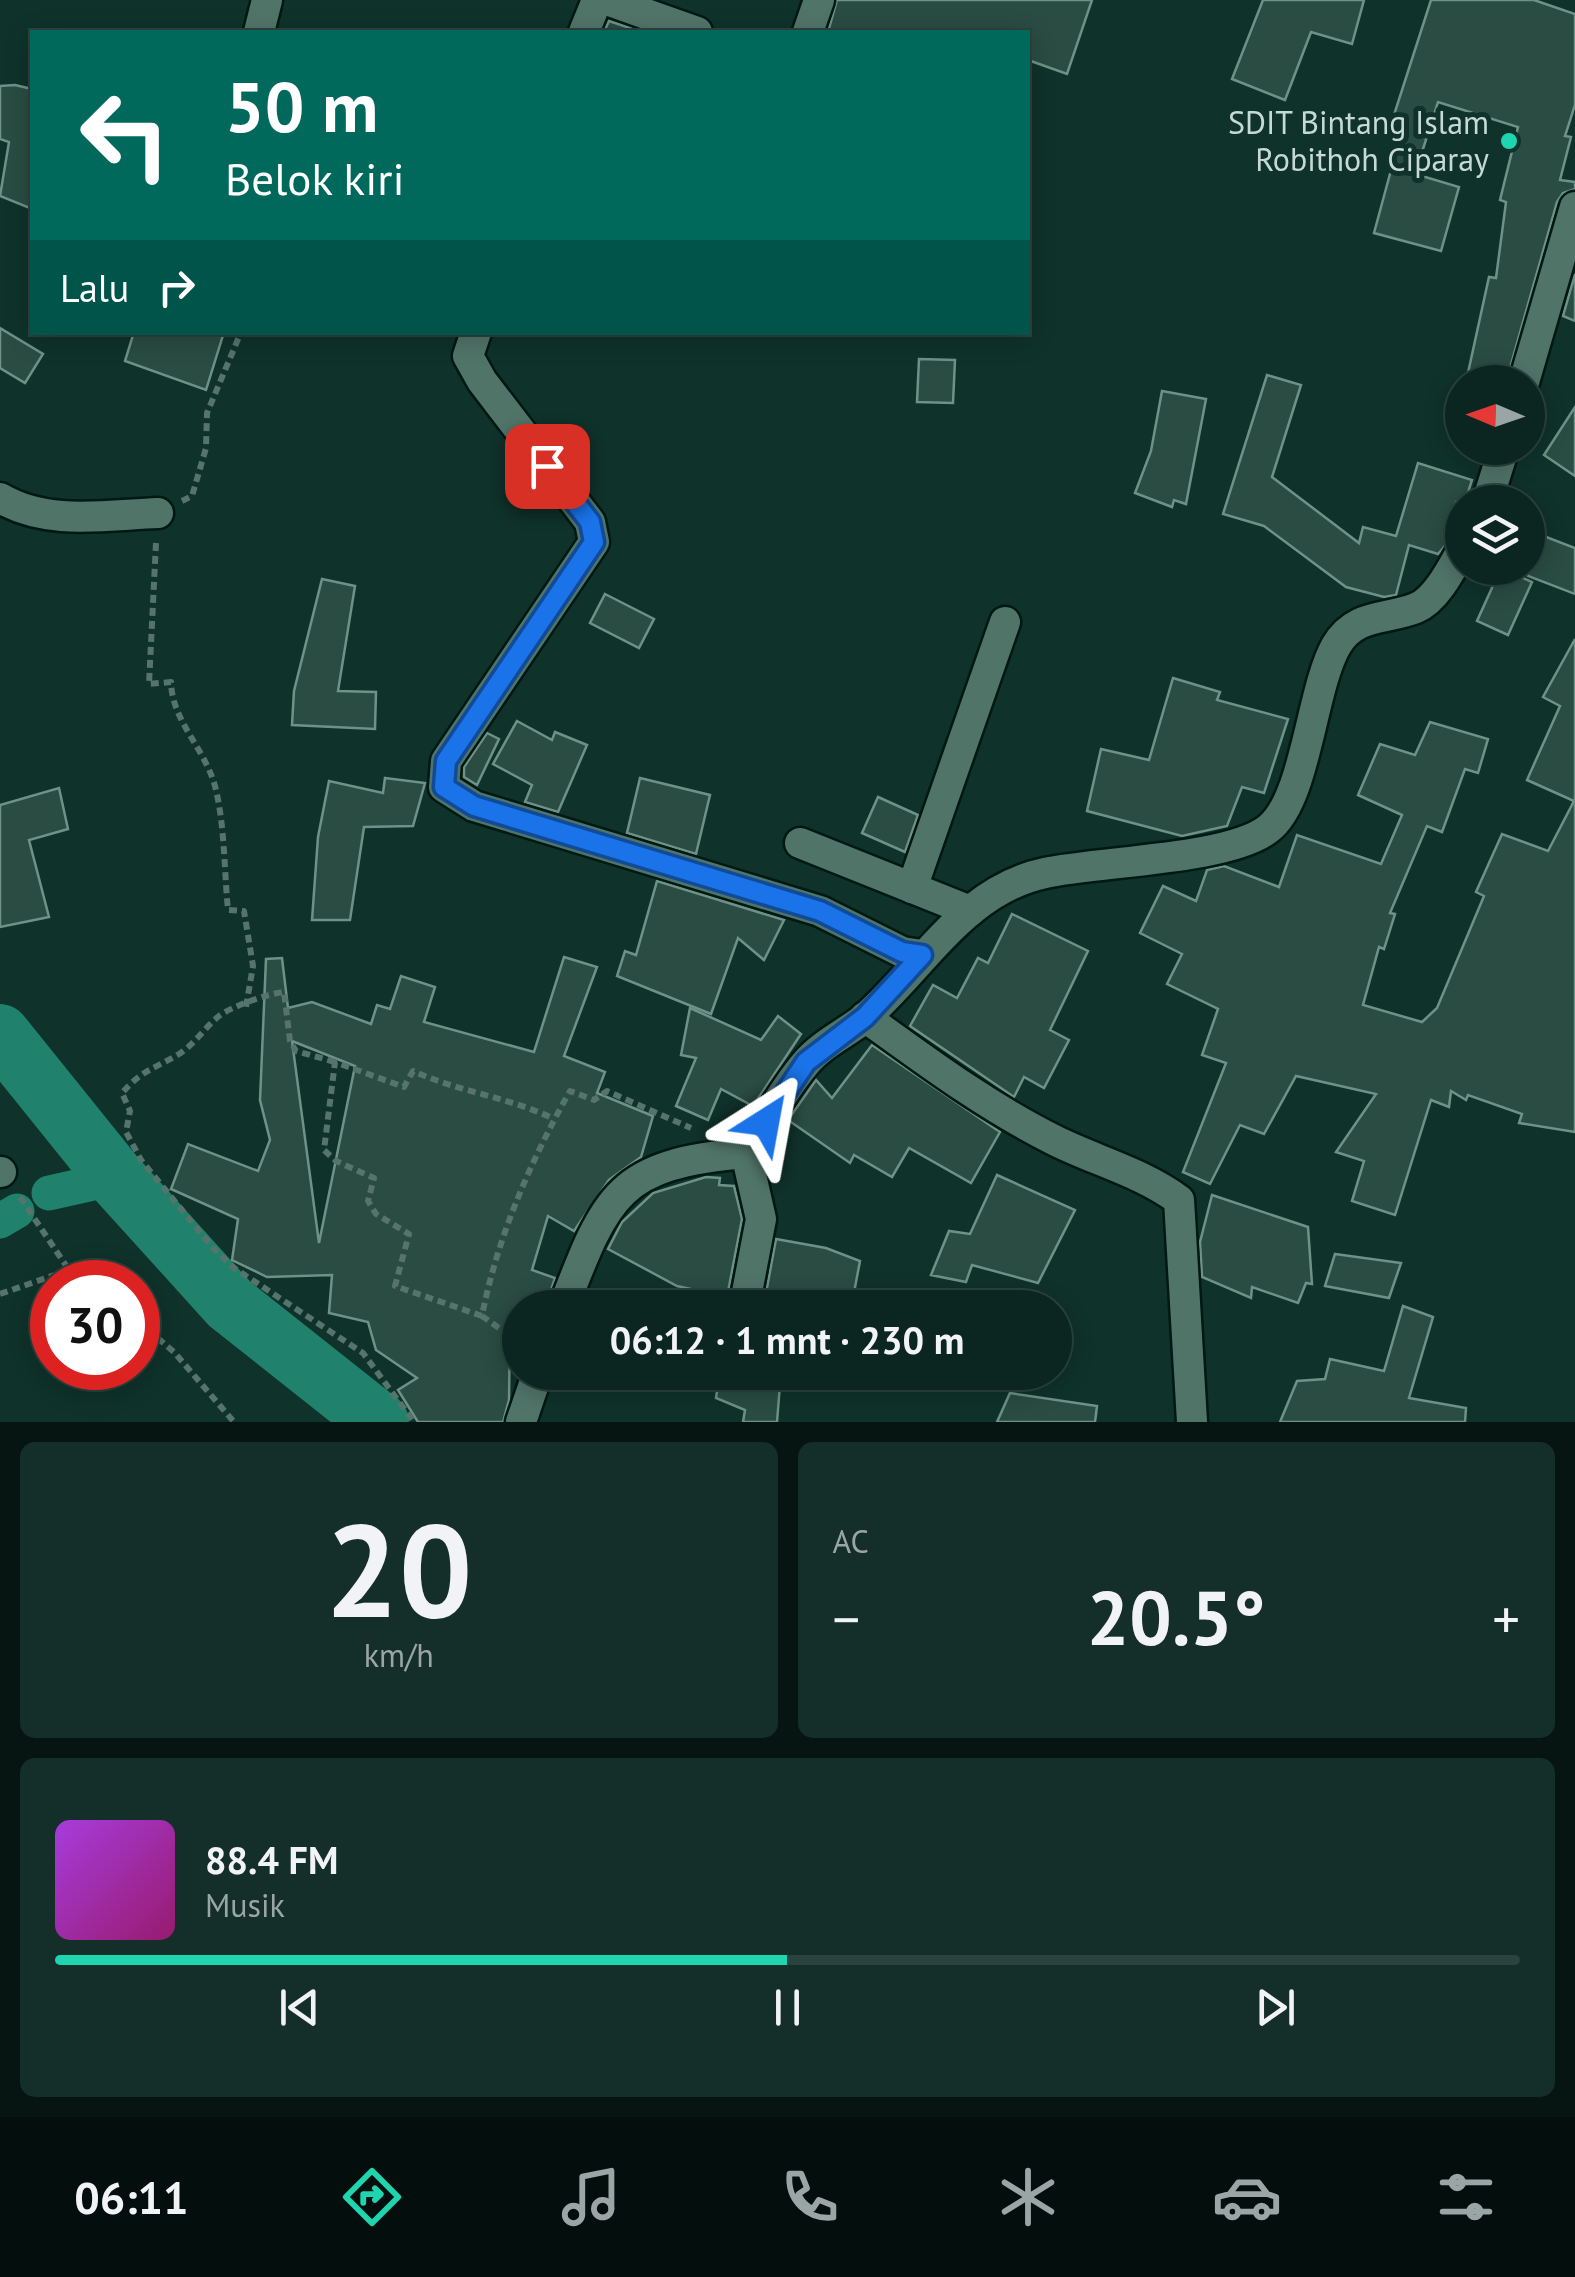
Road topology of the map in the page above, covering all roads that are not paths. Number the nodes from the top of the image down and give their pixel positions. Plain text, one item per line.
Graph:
1 (267, 0) edge
2 (597, 0) edge
3 (607, 0) edge
4 (818, 0) edge
5 (260, 30) edge
6 (585, 30) edge
7 (691, 30) edge
8 (809, 30) edge
9 (1575, 207) edge
10 (475, 335) edge
11 (1529, 365) edge
12 (0, 498) edge
13 (158, 513) road end
14 (1445, 578) edge
15 (1005, 622) dead end
16 (800, 843) dead end
17 (912, 888) junction
18 (970, 911) junction
19 (922, 955) junction
20 (865, 1017) junction
21 (746, 1153) junction
22 (571, 1290) edge
23 (747, 1290) edge
24 (532, 1390) edge
25 (521, 1422) edge
26 (1192, 1422) edge

1 - 5 street
2 - 6 street
3 - 7 street
4 - 8 street
9 - 11 street
10 - 19 street
12 - 13 street
14 - 18 street
15 - 17 street
16 - 17 street
17 - 18 street
18 - 19 street
19 - 20 street
20 - 21 street
20 - 26 street
21 - 22 street
21 - 23 street
24 - 25 street

